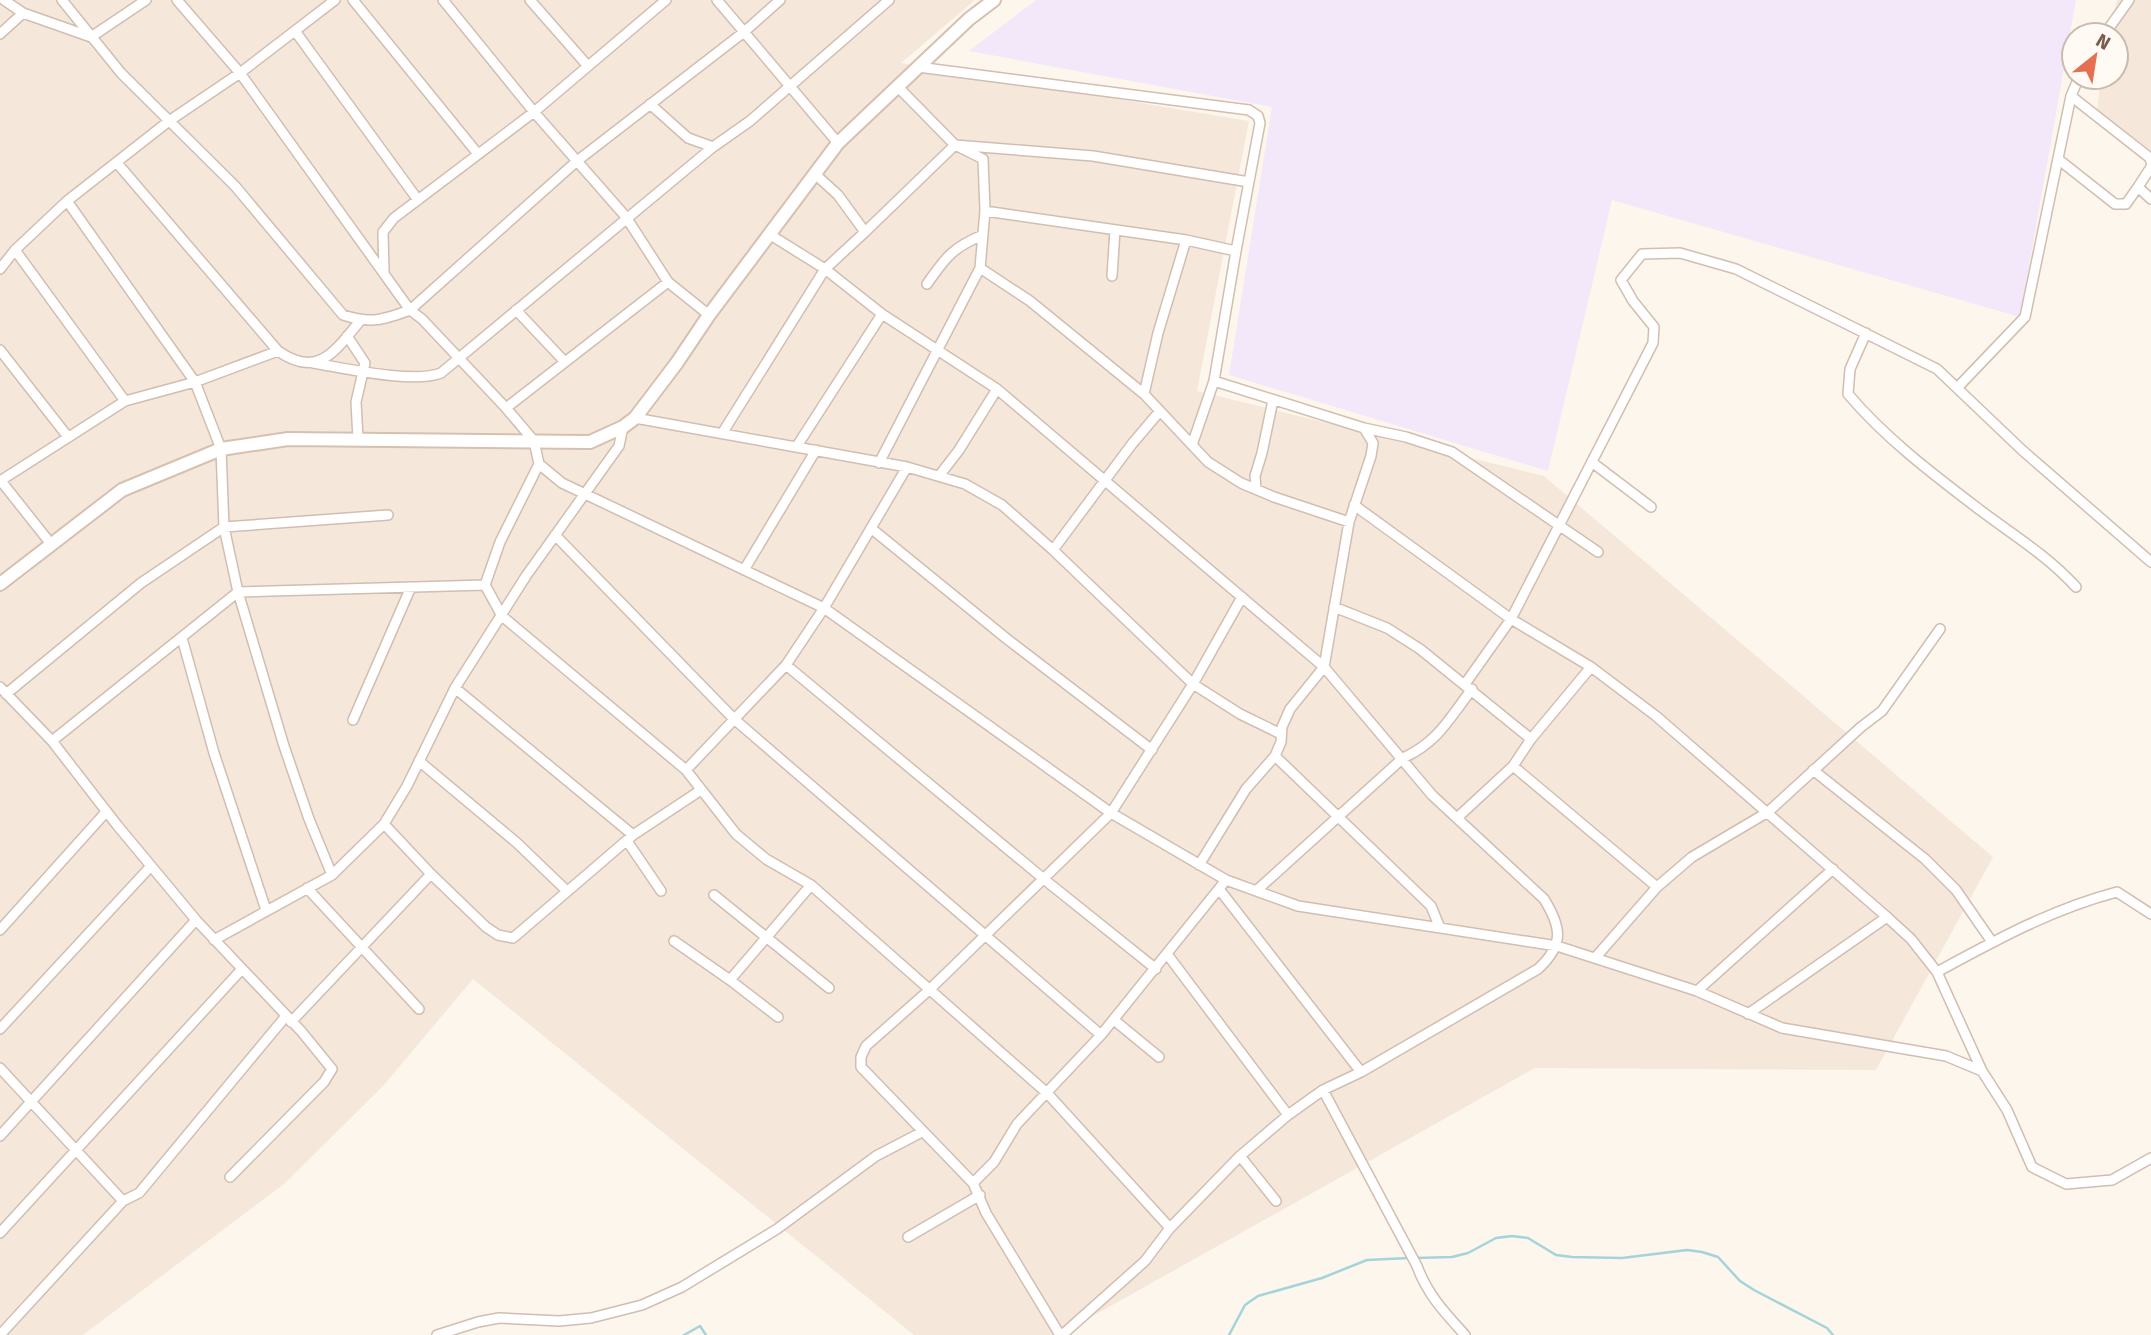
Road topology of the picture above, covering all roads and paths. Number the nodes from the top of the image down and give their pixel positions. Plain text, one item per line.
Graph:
1 (4, 0) edge
2 (62, 0) edge
3 (146, 0) edge
4 (177, 0) edge
5 (335, 0) edge
6 (353, 0) edge
7 (443, 0) edge
8 (530, 0) edge
9 (666, 0) edge
10 (717, 0) edge
11 (780, 0) edge
12 (889, 0) edge
13 (994, 0) edge
14 (2129, 0) edge
15 (23, 13) junction
16 (2114, 21) edge
17 (295, 31) junction
18 (744, 32) junction
19 (0, 34) edge
20 (91, 37) junction
21 (587, 65) junction
22 (918, 67) junction
23 (240, 73) junction
24 (790, 84) junction
25 (898, 87) junction
26 (2073, 91) edge
27 (2071, 96) junction
28 (650, 104) junction
29 (534, 111) junction
30 (169, 121) junction
31 (838, 143) junction
32 (955, 145) junction
33 (713, 147) junction
34 (478, 154) junction
35 (2058, 159) junction
36 (577, 160) junction
37 (117, 163) junction
38 (2151, 164) edge
39 (815, 174) junction
40 (1249, 182) junction
41 (2138, 187) junction
42 (2151, 199) edge
43 (418, 200) junction
44 (67, 201) junction
45 (985, 211) junction
46 (626, 217) junction
47 (1115, 230) junction
48 (865, 232) junction
49 (769, 234) junction
50 (983, 235) junction
51 (1186, 240) junction
52 (15, 250) junction
53 (1236, 251) junction
54 (0, 268) edge
55 (980, 268) junction
56 (825, 269) junction
57 (384, 274) junction
58 (1112, 276) dead end
59 (668, 282) junction
60 (927, 284) dead end
61 (410, 310) junction
62 (516, 310) junction
63 (882, 314) junction
64 (709, 315) junction
65 (360, 321) junction
66 (1866, 333) junction
67 (348, 336) junction
68 (936, 349) junction
69 (0, 350) edge
70 (278, 351) junction
71 (460, 358) junction
72 (565, 362) junction
73 (313, 363) junction
74 (365, 371) junction
75 (1214, 381) junction
76 (195, 382) junction
77 (1957, 388) junction
78 (997, 389) junction
79 (1144, 394) junction
80 (1273, 400) junction
81 (125, 401) junction
82 (506, 408) junction
83 (1160, 411) junction
84 (635, 418) junction
85 (623, 427) junction
86 (1364, 428) junction
87 (723, 432) junction
88 (68, 437) junction
89 (358, 439) junction
90 (534, 441) junction
91 (1192, 445) junction
92 (797, 446) junction
93 (221, 449) junction
94 (816, 450) junction
95 (879, 463) junction
96 (1592, 463) junction
97 (539, 464) junction
98 (908, 467) junction
99 (939, 476) junction
100 (1105, 480) junction
101 (1, 481) edge
102 (1256, 489) junction
103 (583, 494) junction
104 (1354, 505) junction
105 (1651, 506) dead end
106 (388, 515) dead end
107 (1349, 522) junction
108 (1558, 526) junction
109 (224, 527) junction
110 (872, 529) junction
111 (555, 535) junction
112 (51, 544) junction
113 (1053, 550) junction
114 (1598, 552) dead end
115 (2151, 562) edge
116 (744, 570) junction
117 (0, 584) edge
118 (485, 585) junction
119 (411, 587) junction
120 (2076, 587) dead end
121 (238, 592) junction
122 (1242, 597) junction
123 (1334, 607) junction
124 (824, 608) junction
125 (502, 615) junction
126 (1511, 619) junction
127 (1940, 629) dead end
128 (182, 638) junction
129 (786, 665) junction
130 (1324, 667) junction
131 (1591, 667) junction
132 (1193, 684) junction
133 (1469, 686) junction
134 (455, 688) junction
135 (3, 690) edge
136 (734, 719) junction
137 (353, 720) dead end
138 (1281, 734) junction
139 (1531, 739) junction
140 (52, 741) junction
141 (1152, 750) junction
142 (1275, 756) junction
143 (1403, 758) junction
144 (419, 761) junction
145 (1513, 766) junction
146 (1814, 770) junction
147 (686, 771) junction
148 (701, 790) junction
149 (106, 812) junction
150 (1111, 813) junction
151 (1768, 813) junction
152 (1339, 816) junction
153 (1458, 817) junction
154 (384, 824) junction
155 (630, 838) junction
156 (1199, 865) junction
157 (151, 866) junction
158 (1833, 869) junction
159 (431, 874) junction
160 (332, 875) junction
161 (1045, 880) junction
162 (1226, 880) junction
163 (811, 885) junction
164 (1657, 887) junction
165 (307, 888) junction
166 (1219, 889) junction
167 (566, 891) junction
168 (661, 891) dead end
169 (1256, 891) junction
170 (714, 895) dead end
171 (266, 910) junction
172 (2151, 914) edge
173 (1887, 917) junction
174 (196, 920) junction
175 (1440, 928) junction
176 (0, 930) edge
177 (987, 934) junction
178 (767, 938) junction
179 (214, 940) junction
180 (674, 941) dead end
181 (1992, 942) junction
182 (363, 946) junction
183 (1558, 946) junction
184 (1167, 954) junction
185 (1595, 958) junction
186 (1156, 968) junction
187 (242, 969) junction
188 (1937, 972) junction
189 (730, 980) junction
190 (829, 988) dead end
191 (928, 991) junction
192 (1697, 991) junction
193 (419, 1009) dead end
194 (1748, 1014) junction
195 (778, 1017) dead end
196 (289, 1019) junction
197 (1114, 1020) junction
198 (0, 1029) edge
199 (1101, 1035) junction
200 (1159, 1057) dead end
201 (0, 1068) edge
202 (1982, 1071) junction
203 (1361, 1072) junction
204 (1322, 1090) junction
205 (1047, 1093) junction
206 (32, 1101) junction
207 (1288, 1115) junction
208 (922, 1132) junction
209 (0, 1136) edge
210 (76, 1152) junction
211 (1240, 1156) junction
212 (2151, 1158) edge
213 (230, 1177) dead end
214 (973, 1183) junction
215 (980, 1195) junction
216 (123, 1201) junction
217 (1276, 1201) dead end
218 (1170, 1228) junction
219 (0, 1233) edge
220 (908, 1237) dead end
221 (0, 1335) edge
222 (437, 1335) edge
223 (1061, 1335) edge
224 (1465, 1335) edge

1 - 15 street
2 - 20 street
3 - 20 street
4 - 23 street
5 - 17 street
6 - 34 street
7 - 29 street
8 - 21 street
9 - 21 street
10 - 18 street
11 - 18 street
12 - 24 street
13 - 22 main road
14 - 16 street
15 - 19 street
15 - 20 street
17 - 23 street
17 - 43 street
18 - 24 street
18 - 28 street
20 - 30 street
21 - 29 street
22 - 25 main road
22 - 40 street
23 - 30 street
23 - 57 street
24 - 31 street
24 - 33 street
25 - 31 main road
25 - 32 street
26 - 27 street
27 - 35 street
27 - 38 street
28 - 33 street
28 - 36 street
29 - 34 street
29 - 36 street
30 - 37 street
30 - 65 street
31 - 39 main road
32 - 40 street
32 - 45 street
32 - 48 street
33 - 46 street
34 - 43 street
35 - 41 street
35 - 77 street
36 - 46 street
36 - 61 street
37 - 44 street
37 - 70 street
38 - 41 street
39 - 48 street
39 - 49 main road
40 - 53 street
41 - 42 street
43 - 57 street
44 - 52 street
44 - 76 street
45 - 47 street
45 - 50 street
46 - 59 street
46 - 62 street
47 - 51 street
47 - 58 street
48 - 56 street
49 - 56 street
49 - 64 main road
50 - 55 street
50 - 60 street
51 - 53 street
51 - 79 street
52 - 54 street
52 - 81 street
53 - 75 street
55 - 68 street
55 - 79 street
56 - 63 street
56 - 87 street
57 - 61 street
59 - 64 street
59 - 72 street
61 - 65 street
61 - 71 street
62 - 71 street
62 - 72 street
63 - 68 street
63 - 92 street
64 - 84 main road
65 - 67 street
66 - 77 street
66 - 96 street
66 - 120 street
67 - 73 street
67 - 74 street
68 - 78 street
68 - 95 street
69 - 88 street
70 - 73 street
70 - 76 street
71 - 74 street
71 - 82 street
72 - 82 street
73 - 74 street
74 - 89 street
75 - 80 street
75 - 91 street
76 - 81 street
76 - 93 street
77 - 115 street
78 - 99 street
78 - 100 street
79 - 83 street
80 - 86 street
80 - 102 street
81 - 88 street
82 - 90 street
83 - 91 street
83 - 100 street
84 - 85 main road
84 - 87 street
85 - 90 main road
85 - 103 street
86 - 104 street
86 - 108 street
87 - 92 street
88 - 101 street
89 - 90 main road
89 - 93 main road
90 - 97 street
91 - 102 street
92 - 94 street
93 - 109 street
93 - 112 main road
94 - 95 street
94 - 116 street
95 - 98 street
96 - 105 street
96 - 108 street
97 - 103 street
97 - 118 street
98 - 99 street
98 - 110 street
99 - 113 street
100 - 113 street
100 - 122 street
101 - 112 street
102 - 107 street
103 - 111 street
103 - 116 street
104 - 107 street
104 - 126 street
106 - 109 street
107 - 123 street
108 - 114 street
108 - 126 street
109 - 121 street
109 - 135 street
110 - 124 street
110 - 141 street
111 - 125 street
111 - 136 street
112 - 117 main road
113 - 132 street
116 - 124 street
118 - 119 street
118 - 125 street
119 - 121 street
119 - 137 street
121 - 128 street
121 - 160 street
122 - 130 street
122 - 132 street
123 - 130 street
123 - 133 street
124 - 129 street
124 - 150 street
125 - 134 street
125 - 147 street
126 - 131 street
126 - 133 street
127 - 146 street
128 - 140 street
128 - 171 street
129 - 136 street
129 - 161 street
130 - 138 street
130 - 143 street
131 - 139 street
131 - 151 street
132 - 138 street
132 - 141 street
133 - 139 street
133 - 143 street
134 - 144 street
134 - 155 street
135 - 140 street
136 - 147 street
136 - 177 street
138 - 142 street
139 - 145 street
140 - 149 street
141 - 150 street
142 - 152 street
142 - 156 street
143 - 152 street
143 - 153 street
144 - 154 street
144 - 167 street
145 - 153 street
145 - 164 street
146 - 151 street
146 - 181 street
147 - 148 street
148 - 155 street
148 - 163 street
149 - 157 street
149 - 176 street
150 - 156 street
150 - 161 street
151 - 158 street
151 - 164 street
152 - 169 street
152 - 175 street
153 - 183 street
154 - 159 street
154 - 160 street
155 - 167 street
155 - 168 street
156 - 162 street
157 - 174 street
157 - 198 street
158 - 173 street
158 - 192 street
159 - 167 street
159 - 182 street
160 - 165 street
161 - 177 street
161 - 186 street
162 - 166 street
162 - 169 street
163 - 178 street
163 - 191 street
164 - 185 street
165 - 171 street
165 - 182 street
166 - 184 street
166 - 203 street
169 - 175 street
170 - 178 street
171 - 179 street
172 - 181 street
173 - 188 street
173 - 194 street
174 - 179 street
174 - 206 street
175 - 183 street
177 - 191 street
177 - 199 street
178 - 189 street
178 - 190 street
179 - 187 street
180 - 189 street
181 - 188 street
182 - 193 street
182 - 196 street
183 - 185 street
183 - 203 street
184 - 186 street
184 - 207 street
185 - 192 street
186 - 197 street
187 - 196 street
187 - 210 street
188 - 202 street
189 - 195 street
191 - 205 street
191 - 208 street
192 - 194 street
194 - 202 street
196 - 213 street
196 - 216 street
197 - 199 street
197 - 200 street
199 - 205 street
201 - 206 street
202 - 212 street
203 - 204 street
204 - 207 street
204 - 224 street
205 - 214 street
205 - 218 street
206 - 209 street
206 - 210 street
207 - 211 street
208 - 214 street
208 - 222 street
210 - 216 street
210 - 219 street
211 - 217 street
211 - 218 street
214 - 215 street
215 - 220 street
215 - 223 street
216 - 221 street
218 - 223 street

